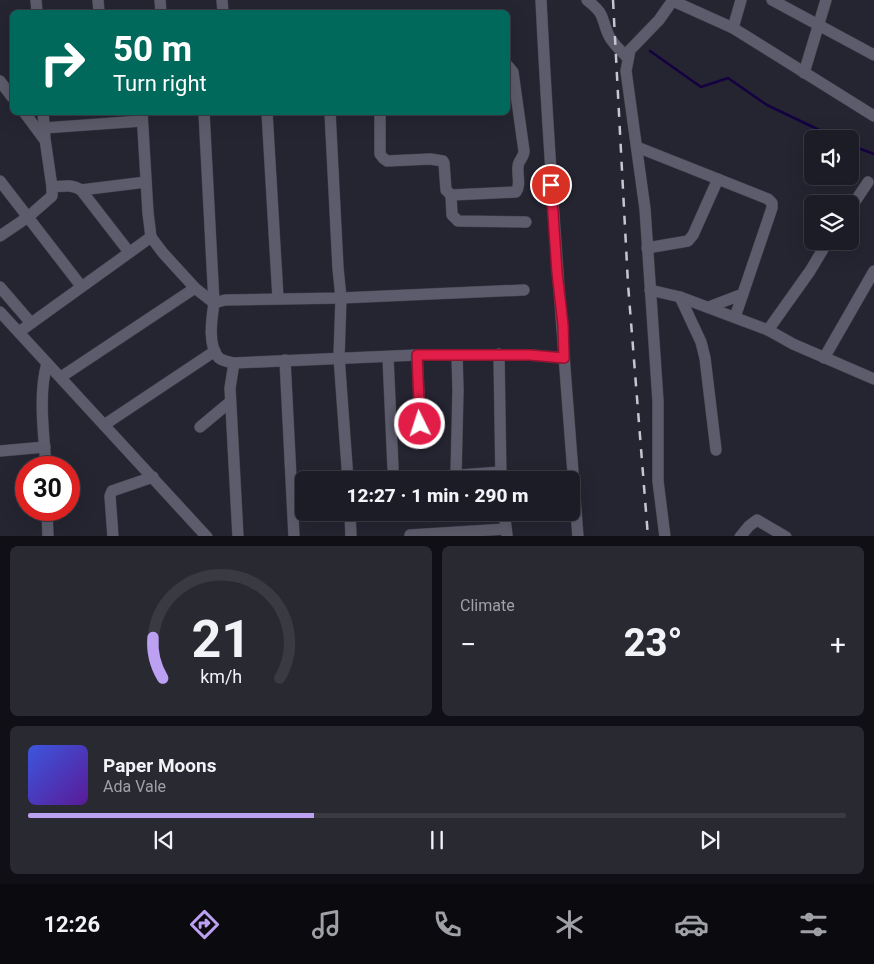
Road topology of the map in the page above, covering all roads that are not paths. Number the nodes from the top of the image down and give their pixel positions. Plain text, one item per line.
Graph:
1 (541, 0) edge
2 (587, 0) edge
3 (673, 0) edge
4 (741, 0) edge
5 (772, 0) edge
6 (826, 0) edge
7 (818, 24) junction
8 (733, 28) junction
9 (874, 55) edge
10 (628, 58) junction
11 (510, 68) edge
12 (804, 73) junction
13 (27, 115) edge
14 (43, 115) edge
15 (204, 115) edge
16 (267, 115) edge
17 (330, 115) edge
18 (380, 115) edge
19 (874, 116) edge
20 (142, 117) edge
21 (44, 134) junction
22 (637, 146) junction
23 (718, 180) junction
24 (0, 182) edge
25 (146, 182) junction
26 (868, 182) dead end
27 (52, 187) junction
28 (81, 190) junction
29 (451, 195) junction
30 (859, 196) edge
31 (28, 217) junction
32 (526, 222) dead end
33 (0, 236) edge
34 (151, 237) junction
35 (647, 248) junction
36 (823, 250) edge
37 (129, 252) junction
38 (874, 272) edge
39 (81, 286) junction
40 (0, 287) edge
41 (195, 288) junction
42 (524, 290) dead end
43 (650, 290) junction
44 (743, 294) junction
45 (680, 297) junction
46 (278, 298) junction
47 (342, 298) junction
48 (214, 303) junction
49 (709, 308) junction
50 (0, 312) edge
51 (735, 317) junction
52 (31, 323) junction
53 (768, 330) junction
54 (19, 332) junction
55 (215, 351) junction
56 (499, 354) junction
57 (417, 355) junction
58 (457, 355) junction
59 (340, 357) junction
60 (388, 357) junction
61 (564, 358) junction
62 (824, 358) junction
63 (285, 360) junction
64 (48, 363) junction
65 (234, 363) junction
66 (61, 377) junction
67 (874, 378) edge
68 (230, 402) junction
69 (104, 425) junction
70 (200, 427) dead end
71 (421, 440) dead end
72 (45, 447) junction
73 (716, 450) dead end
74 (0, 452) edge
75 (45, 456) edge
76 (392, 468) dead end
77 (347, 471) edge
78 (456, 471) edge
79 (501, 471) edge
80 (153, 477) junction
81 (47, 521) edge
82 (350, 521) edge
83 (506, 533) edge
84 (410, 535) edge
85 (48, 536) edge
86 (113, 536) edge
87 (207, 536) edge
88 (238, 536) edge
89 (294, 536) edge
90 (351, 536) edge
91 (578, 536) edge
92 (665, 536) edge
93 (740, 536) edge
94 (786, 536) edge

1 - 61 street
2 - 10 street
3 - 8 street
3 - 10 street
4 - 8 street
5 - 7 street
6 - 7 street
7 - 9 street
7 - 12 street
8 - 12 street
10 - 22 street
11 - 29 street
12 - 19 street
13 - 21 street
14 - 21 street
15 - 48 street
16 - 46 street
17 - 47 street
18 - 29 street
20 - 21 street
20 - 25 street
21 - 27 street
22 - 23 street
22 - 35 street
23 - 35 street
23 - 44 street
24 - 31 street
25 - 28 street
25 - 34 street
26 - 30 street
27 - 28 street
27 - 31 street
28 - 37 street
29 - 32 street
31 - 33 street
31 - 39 street
34 - 37 street
34 - 41 street
35 - 43 street
36 - 53 street
37 - 39 street
38 - 62 street
39 - 52 street
40 - 52 street
41 - 48 street
41 - 66 street
42 - 47 street
43 - 45 street
43 - 92 street
44 - 49 street
44 - 51 street
45 - 49 street
45 - 73 street
46 - 47 street
46 - 48 street
47 - 59 street
48 - 55 street
49 - 51 street
50 - 54 street
51 - 53 street
52 - 54 street
53 - 62 street
54 - 64 street
55 - 65 street
55 - 69 street
56 - 58 street
56 - 61 street
56 - 79 street
57 - 58 street
57 - 60 street
57 - 71 street
58 - 78 street
59 - 60 street
59 - 63 street
59 - 77 street
60 - 76 street
61 - 91 street
62 - 67 street
63 - 65 street
63 - 89 street
64 - 66 street
64 - 72 street
65 - 68 street
66 - 69 street
68 - 70 street
68 - 88 street
69 - 80 street
72 - 74 street
72 - 75 street
80 - 86 street
80 - 87 street
81 - 85 street
82 - 90 street
83 - 84 street
93 - 94 street

